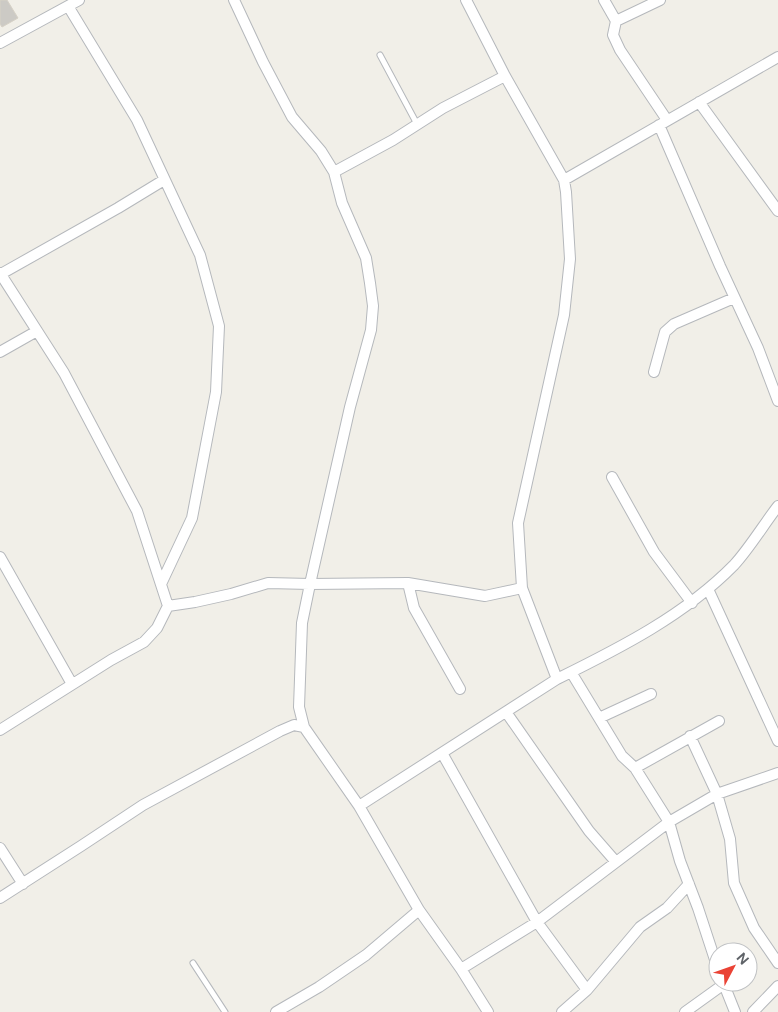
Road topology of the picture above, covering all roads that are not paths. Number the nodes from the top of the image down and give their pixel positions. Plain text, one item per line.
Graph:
1 (79, 0) edge
2 (234, 0) edge
3 (466, 0) edge
4 (604, 0) edge
5 (660, 0) edge
6 (68, 6) junction
7 (616, 21) junction
8 (0, 43) edge
9 (380, 54) dead end
10 (778, 57) edge
11 (505, 76) junction
12 (699, 102) junction
13 (663, 123) junction
14 (416, 124) junction
15 (334, 172) junction
16 (164, 180) junction
17 (564, 180) junction
18 (778, 211) edge
19 (0, 274) edge
20 (734, 298) junction
21 (37, 331) junction
22 (0, 352) edge
23 (654, 372) dead end
24 (778, 401) edge
25 (612, 477) dead end
26 (778, 506) edge
27 (0, 557) edge
28 (408, 583) junction
29 (161, 584) junction
30 (310, 584) junction
31 (522, 588) junction
32 (708, 589) junction
33 (692, 603) junction
34 (168, 606) junction
35 (571, 672) junction
36 (557, 679) junction
37 (72, 684) junction
38 (460, 689) dead end
39 (651, 694) dead end
40 (506, 712) junction
41 (599, 718) junction
42 (719, 722) dead end
43 (304, 727) junction
44 (0, 730) edge
45 (690, 736) junction
46 (778, 741) edge
47 (442, 753) junction
48 (635, 768) junction
49 (778, 773) edge
50 (717, 794) junction
51 (359, 806) junction
52 (669, 822) junction
53 (0, 848) edge
54 (616, 862) junction
55 (23, 884) junction
56 (689, 884) junction
57 (0, 898) edge
58 (419, 910) junction
59 (537, 922) junction
60 (709, 942) edge
61 (194, 963) dead end
62 (778, 963) edge
63 (461, 969) junction
64 (778, 986) edge
65 (587, 990) junction
66 (712, 992) edge
67 (728, 992) edge
68 (226, 1012) edge
69 (276, 1012) edge
70 (488, 1012) edge
71 (562, 1012) edge
72 (685, 1012) edge
73 (736, 1012) edge
74 (753, 1012) edge

1 - 6 street
2 - 15 street
3 - 11 street
4 - 7 street
5 - 7 street
6 - 8 street
6 - 16 street
7 - 13 street
9 - 14 lane
10 - 12 street
11 - 14 street
11 - 17 street
12 - 13 street
12 - 18 street
13 - 17 street
13 - 20 street
14 - 15 street
15 - 30 street
16 - 19 street
16 - 29 street
17 - 31 street
19 - 21 street
20 - 23 street
20 - 24 street
21 - 22 street
21 - 29 street
25 - 33 street
26 - 32 street
27 - 37 street
28 - 30 street
28 - 31 street
28 - 38 street
29 - 34 street
30 - 34 street
30 - 43 street
31 - 36 street
32 - 33 street
32 - 46 street
33 - 35 street
34 - 37 street
35 - 36 street
35 - 41 street
36 - 40 street
37 - 44 street
39 - 41 street
40 - 47 street
40 - 54 street
41 - 48 street
42 - 45 street
43 - 51 street
43 - 55 street
45 - 48 street
45 - 50 street
47 - 51 street
47 - 59 street
48 - 52 street
49 - 50 street
50 - 52 street
50 - 62 street
51 - 58 street
52 - 54 street
52 - 56 street
53 - 55 street
54 - 59 street
55 - 57 street
56 - 60 street
56 - 65 street
58 - 63 street
58 - 69 street
59 - 63 street
59 - 65 street
61 - 68 lane
63 - 70 street
64 - 74 street
65 - 71 street
66 - 72 street
67 - 73 street

